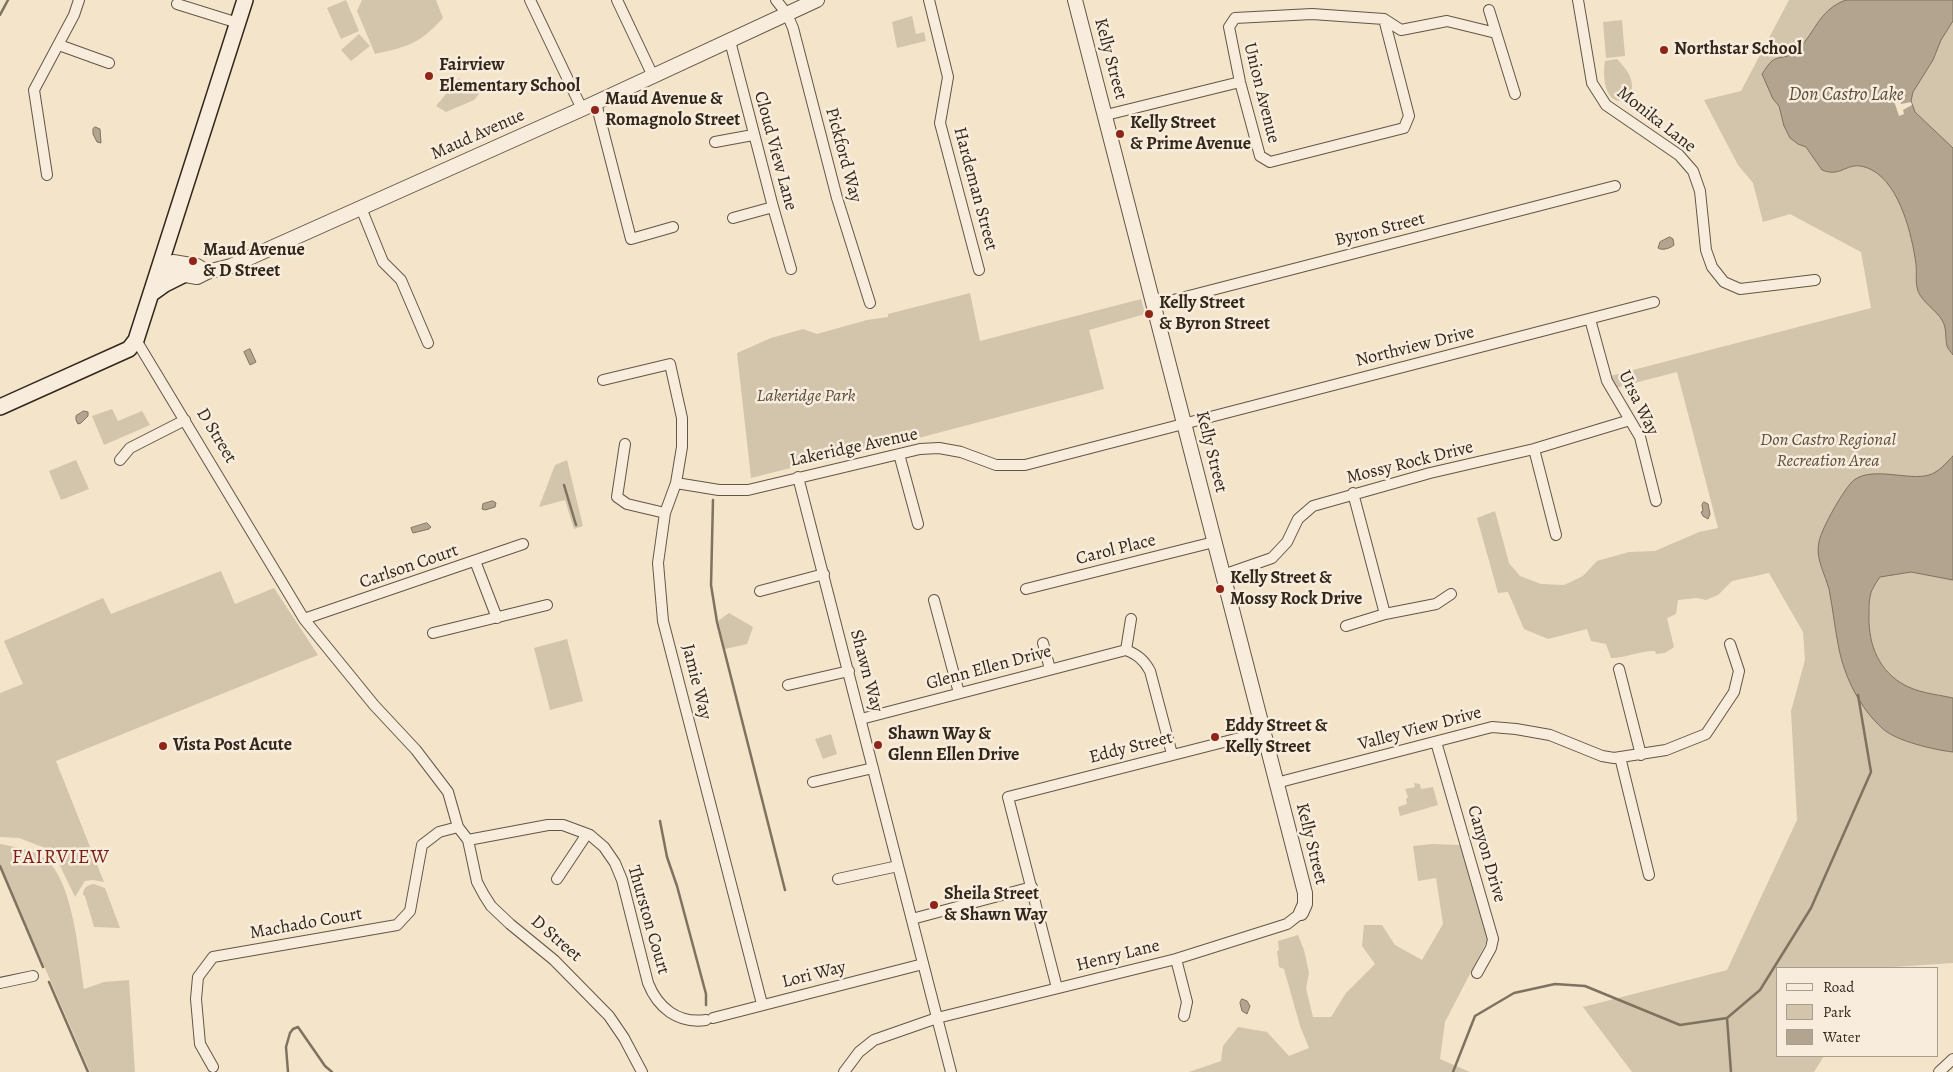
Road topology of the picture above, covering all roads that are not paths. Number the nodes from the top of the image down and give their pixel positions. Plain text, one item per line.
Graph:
1 (79, 0) edge
2 (245, 0) edge
3 (530, 0) edge
4 (617, 0) edge
5 (776, 0) edge
6 (817, 0) edge
7 (929, 0) edge
8 (1075, 0) edge
9 (1578, 0) edge
10 (177, 4) dead end
11 (1489, 10) dead end
12 (787, 14) junction
13 (1384, 18) junction
14 (238, 23) junction
15 (1496, 33) junction
16 (730, 41) junction
17 (59, 46) junction
18 (109, 62) dead end
19 (653, 76) junction
20 (1240, 82) junction
21 (1515, 94) dead end
22 (596, 103) junction
23 (582, 109) junction
24 (1106, 115) junction
25 (753, 134) junction
26 (715, 142) dead end
27 (47, 174) dead end
28 (1614, 186) dead end
29 (361, 208) junction
30 (773, 208) junction
31 (733, 218) dead end
32 (673, 227) dead end
33 (160, 268) junction
34 (791, 268) dead end
35 (980, 270) dead end
36 (207, 272) junction
37 (183, 275) junction
38 (1815, 280) dead end
39 (151, 294) junction
40 (1654, 302) dead end
41 (870, 303) dead end
42 (1154, 305) junction
43 (1590, 319) junction
44 (136, 340) junction
45 (428, 344) dead end
46 (604, 380) dead end
47 (0, 407) edge
48 (185, 420) junction
49 (1630, 420) junction
50 (1184, 424) junction
51 (625, 444) dead end
52 (1534, 449) junction
53 (899, 454) junction
54 (120, 460) dead end
55 (798, 477) junction
56 (676, 483) junction
57 (1353, 493) junction
58 (1656, 501) dead end
59 (665, 513) junction
60 (918, 524) dead end
61 (1556, 535) dead end
62 (1214, 542) junction
63 (523, 544) dead end
64 (475, 562) junction
65 (824, 574) junction
66 (1223, 575) junction
67 (1026, 589) dead end
68 (760, 591) dead end
69 (1450, 594) dead end
70 (934, 600) dead end
71 (547, 605) dead end
72 (1385, 614) junction
73 (497, 618) junction
74 (304, 619) junction
75 (1131, 619) dead end
76 (1346, 626) dead end
77 (433, 633) dead end
78 (1044, 643) dead end
79 (1730, 644) dead end
80 (1126, 650) junction
81 (1050, 669) junction
82 (1619, 670) dead end
83 (849, 671) junction
84 (788, 685) dead end
85 (959, 693) junction
86 (861, 719) junction
87 (1263, 732) junction
88 (1436, 742) junction
89 (1172, 754) junction
90 (1641, 755) junction
91 (1620, 757) junction
92 (873, 768) junction
93 (813, 782) dead end
94 (1276, 784) junction
95 (458, 827) junction
96 (587, 834) junction
97 (468, 840) junction
98 (898, 866) junction
99 (1649, 876) dead end
100 (556, 879) dead end
101 (838, 879) dead end
102 (1032, 887) junction
103 (1301, 913) joint
104 (912, 919) junction
105 (1176, 959) junction
106 (923, 964) junction
107 (1478, 973) dead end
108 (34, 976) dead end
109 (0, 983) edge
110 (1057, 988) junction
111 (762, 1004) junction
112 (1184, 1016) dead end
113 (936, 1018) junction
114 (709, 1019) joint
115 (1953, 1059) edge
116 (214, 1067) dead end
117 (642, 1072) edge
118 (844, 1072) edge
119 (951, 1072) edge
120 (1940, 1072) edge

1 - 17 street
2 - 14 main road
3 - 23 street
4 - 19 street
5 - 12 street, Pickford Way
6 - 12 street, Maud Avenue
7 - 35 street, Hardeman Street
8 - 24 street, Kelly Street
9 - 38 street, Monika Lane
10 - 14 street
11 - 15 street
12 - 16 street, Maud Avenue
12 - 41 street, Pickford Way
13 - 15 street
13 - 20 street, Union Avenue
13 - 20 street, Union Avenue
14 - 33 main road
15 - 21 street
16 - 19 street, Maud Avenue
16 - 25 street, Cloud View Lane
17 - 18 street
17 - 27 street
19 - 22 street, Maud Avenue
20 - 24 street
22 - 23 street, Maud Avenue
22 - 32 street
23 - 29 street, Maud Avenue
24 - 42 street, Kelly Street
25 - 26 street
25 - 30 street, Cloud View Lane
28 - 42 street, Byron Street
29 - 36 street, Maud Avenue
29 - 45 street
30 - 31 street
30 - 34 street, Cloud View Lane
33 - 36 street
33 - 37 street, Maud Avenue
33 - 39 main road
36 - 37 street, Maud Avenue
37 - 39 main road
39 - 44 main road
40 - 43 street, Northview Drive
42 - 50 street, Kelly Street
43 - 49 street, Ursa Way
43 - 50 street, Northview Drive
44 - 47 main road
44 - 48 street, D Street
46 - 56 street, Jamie Way
48 - 54 street
48 - 74 street, D Street
49 - 52 street, Mossy Rock Drive
49 - 58 street, Ursa Way
50 - 53 street, Lakeridge Avenue
50 - 62 street, Kelly Street
51 - 59 street
52 - 57 street, Mossy Rock Drive
52 - 61 street
53 - 55 street, Lakeridge Avenue
53 - 60 street
55 - 56 street, Lakeridge Avenue
55 - 65 street, Shawn Way
56 - 59 street, Jamie Way
57 - 66 street, Mossy Rock Drive
57 - 72 street
59 - 111 street, Jamie Way
62 - 66 street, Kelly Street
62 - 67 street, Carol Place
63 - 64 street, Carlson Court
64 - 73 street
64 - 74 street, Carlson Court
65 - 68 street
65 - 83 street, Shawn Way
66 - 87 street, Kelly Street
69 - 72 street
70 - 85 street
71 - 73 street
72 - 76 street
73 - 77 street
74 - 95 street, D Street
75 - 80 street
78 - 81 street
79 - 90 street, Valley View Drive
80 - 81 street, Glenn Ellen Drive
80 - 89 street
81 - 85 street, Glenn Ellen Drive
82 - 90 street
83 - 84 street
83 - 86 street, Shawn Way
85 - 86 street, Glenn Ellen Drive
86 - 92 street, Shawn Way
87 - 89 street, Eddy Street
87 - 94 street, Kelly Street
88 - 91 street, Valley View Drive
88 - 94 street, Valley View Drive
88 - 107 street, Canyon Drive
89 - 102 street, Eddy Street
90 - 91 street, Valley View Drive
91 - 99 street
92 - 93 street
92 - 98 street, Shawn Way
94 - 103 street, Kelly Street
95 - 97 street, D Street
95 - 116 street, Machado Court
96 - 97 street, Thurston Court
96 - 100 street
96 - 114 street, Thurston Court
97 - 117 street, D Street
98 - 101 street
98 - 104 street, Shawn Way
102 - 104 street
102 - 110 street
103 - 105 street, Henry Lane
104 - 106 street, Shawn Way
105 - 110 street, Henry Lane
105 - 112 street
106 - 111 street, Lori Way
106 - 113 street, Shawn Way
108 - 109 street
110 - 113 street, Henry Lane
111 - 114 street, Lori Way
113 - 118 street, Henry Lane
113 - 119 street, Shawn Way
115 - 120 street

